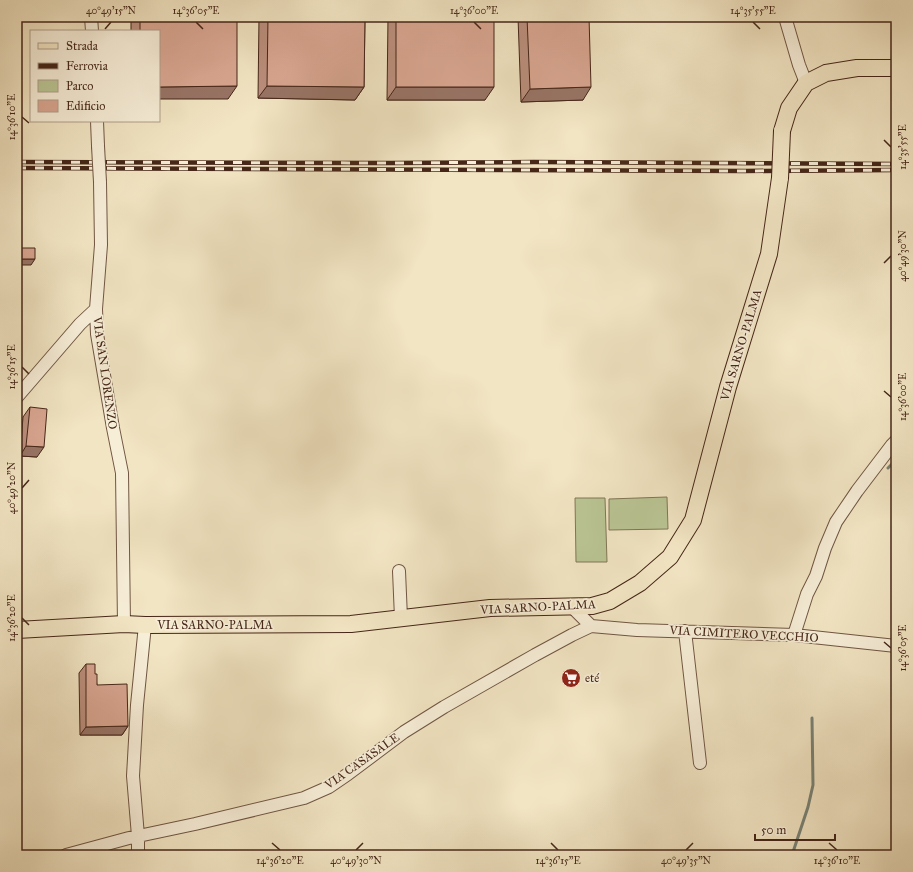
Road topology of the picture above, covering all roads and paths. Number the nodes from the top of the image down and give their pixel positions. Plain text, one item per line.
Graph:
1 (91, 17) edge
2 (785, 17) edge
3 (92, 30) edge
4 (896, 68) edge
5 (806, 83) junction
6 (97, 122) edge
7 (96, 309) junction
8 (17, 397) edge
9 (896, 441) edge
10 (398, 571) dead end
11 (572, 607) junction
12 (401, 618) junction
13 (124, 624) junction
14 (144, 625) junction
15 (591, 626) junction
16 (17, 630) edge
17 (685, 631) junction
18 (794, 635) junction
19 (896, 646) edge
20 (700, 763) dead end
21 (138, 836) junction
22 (66, 855) edge
23 (138, 855) edge

1 - 3 street
2 - 5 street
4 - 5 main road, VIA SARNO-PALMA
5 - 11 main road, VIA SARNO-PALMA, bridge
6 - 7 street, VIA SAN LORENZO, bridge
7 - 8 street
7 - 13 street, VIA SAN LORENZO
9 - 18 street
10 - 12 street
11 - 12 main road, VIA SARNO-PALMA
11 - 15 street
12 - 14 main road, VIA SARNO-PALMA
13 - 14 main road, VIA SARNO-PALMA
13 - 16 main road, VIA SARNO-PALMA
14 - 21 street
15 - 17 street, VIA CIMITERO VECCHIO
15 - 21 street, VIA CASASALE
17 - 18 street, VIA CIMITERO VECCHIO
17 - 20 street
18 - 19 street, VIA CIMITERO VECCHIO
21 - 22 street, VIA CASASALE
21 - 23 street

